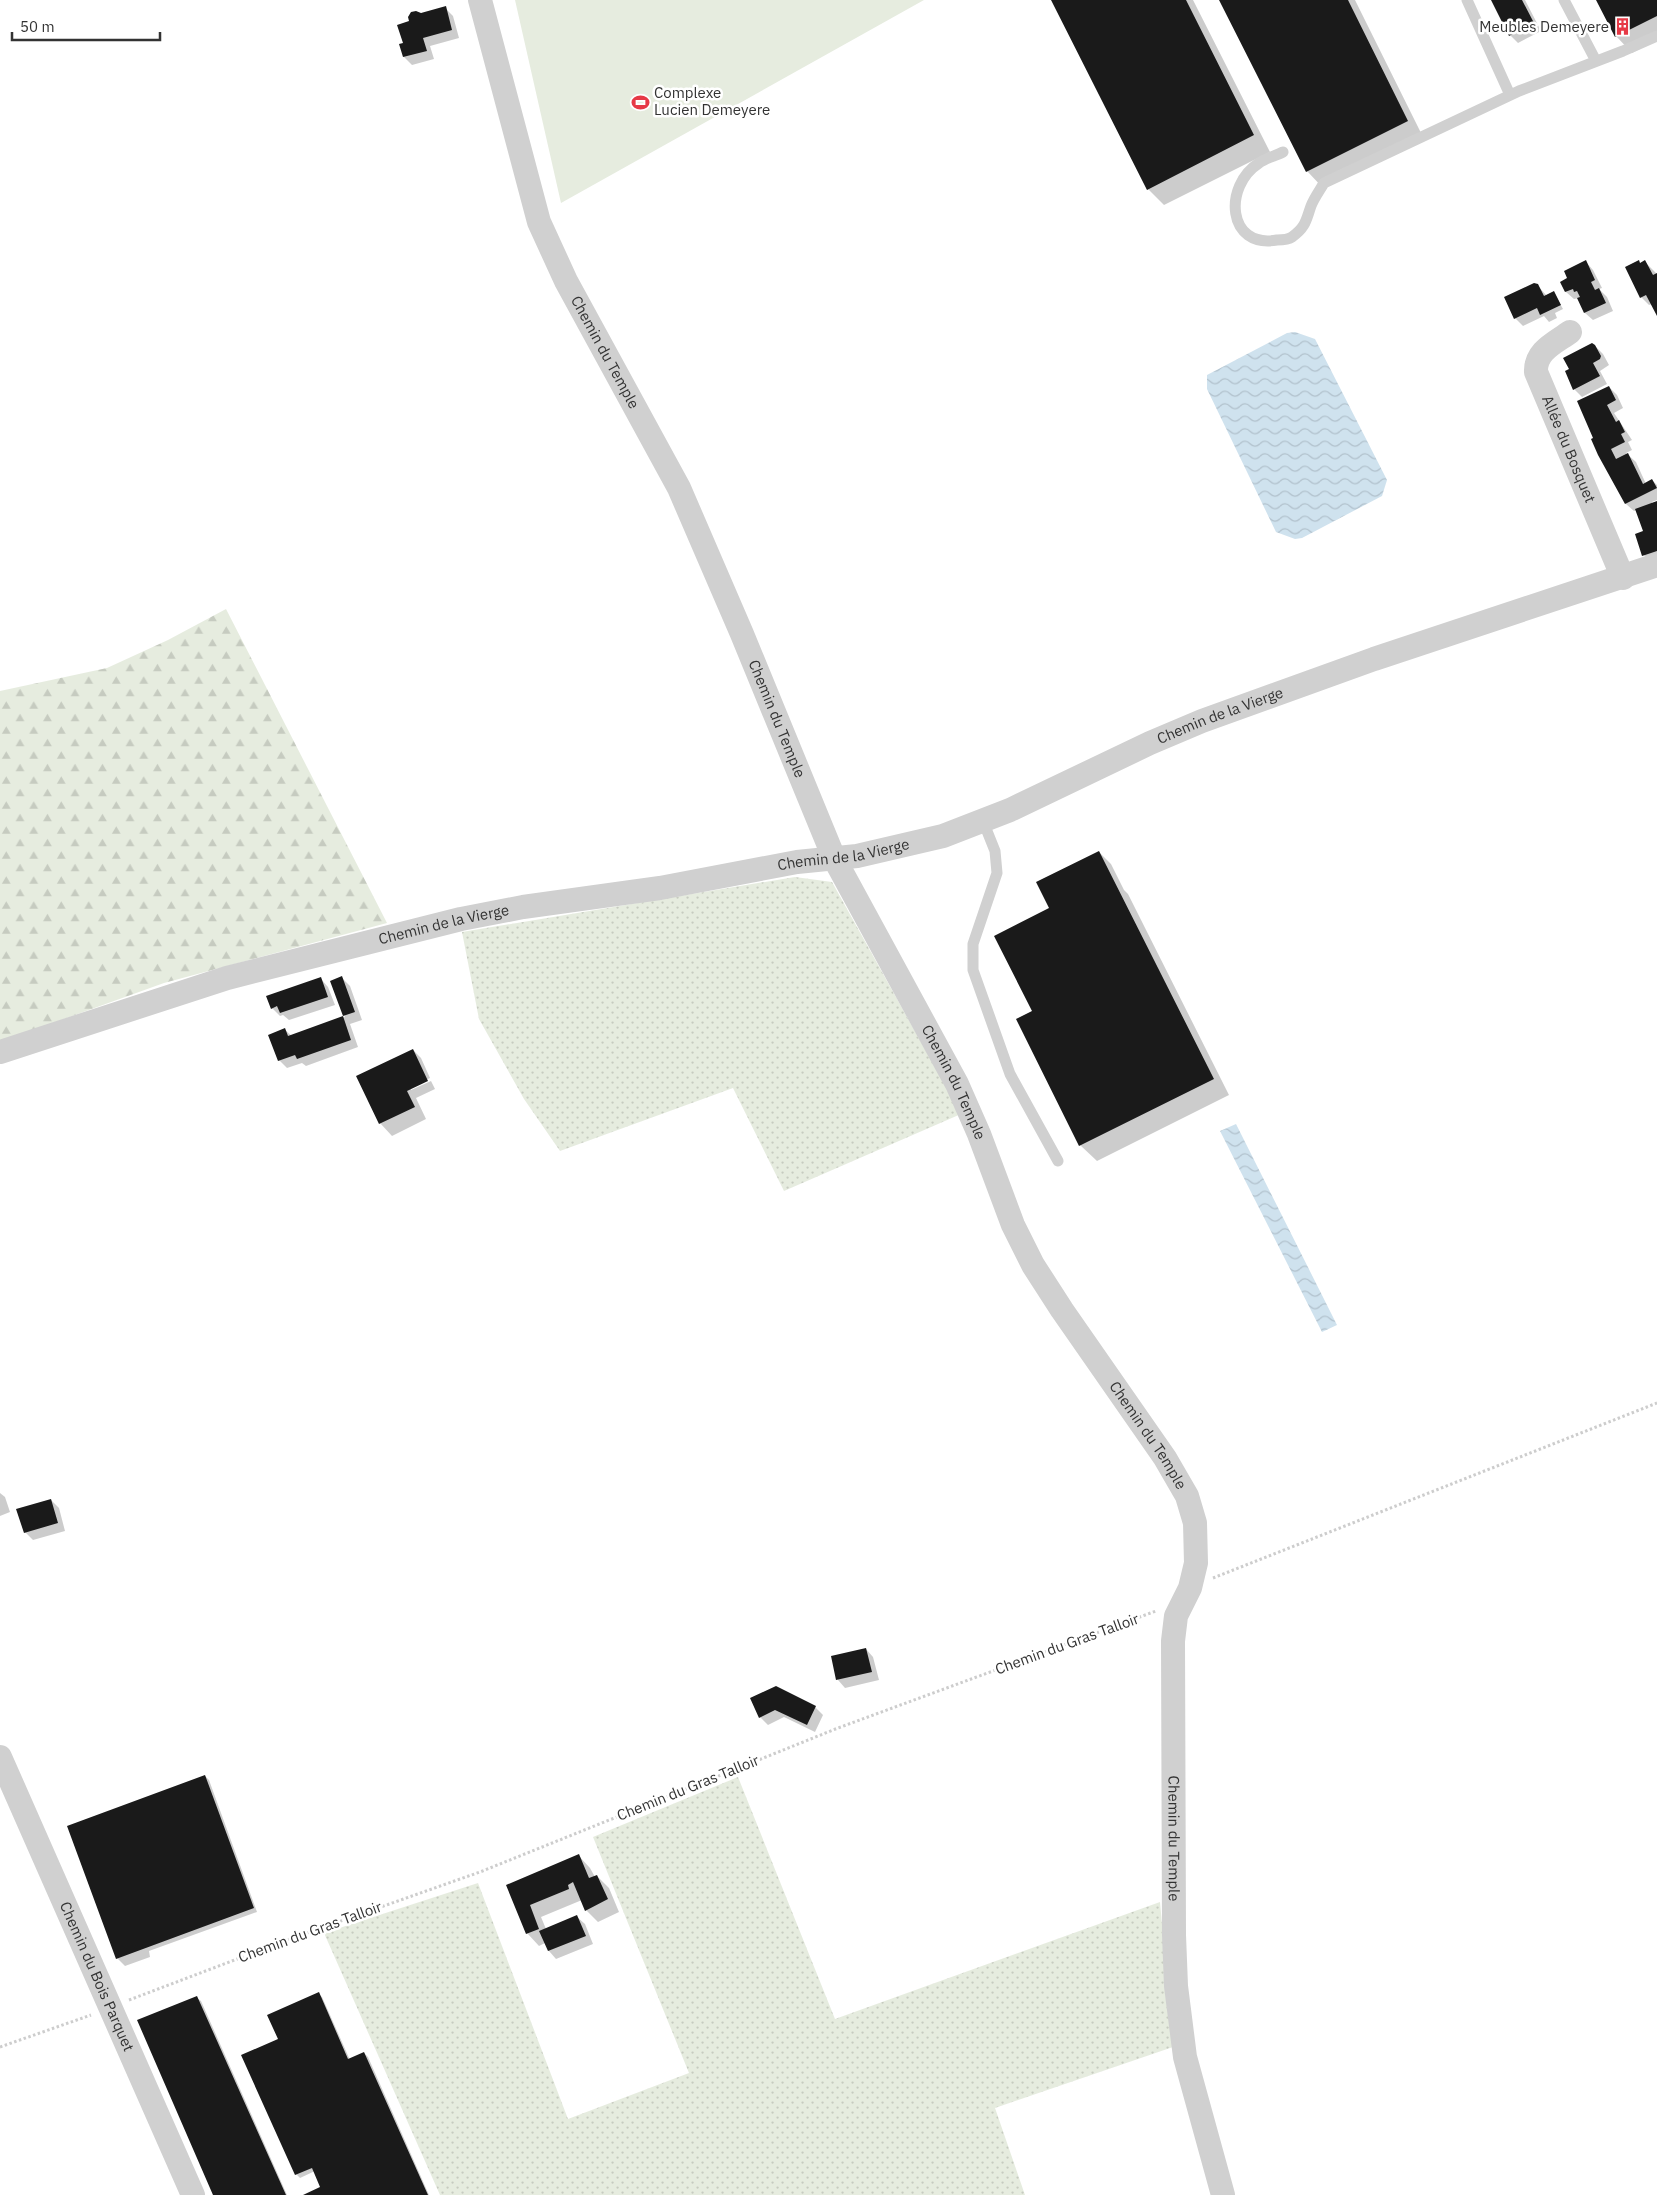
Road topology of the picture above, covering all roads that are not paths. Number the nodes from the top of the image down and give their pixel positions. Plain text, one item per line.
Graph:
1 (480, 0) edge
2 (1467, 0) edge
3 (1564, 0) edge
4 (1657, 36) edge
5 (1596, 62) junction
6 (1510, 94) junction
7 (1283, 152) dead end
8 (1570, 332) dead end
9 (1657, 565) edge
10 (1623, 578) junction
11 (983, 821) junction
12 (834, 858) junction
13 (0, 1052) edge
14 (1058, 1161) dead end
15 (0, 1757) edge
16 (193, 2195) edge
17 (1223, 2195) edge

1 - 12 street, Chemin du Temple
2 - 6 lane
3 - 5 lane
4 - 5 lane
5 - 6 lane
6 - 7 lane
8 - 10 street, Allée du Bosquet
9 - 10 street, Chemin de la Vierge
10 - 11 street, Chemin de la Vierge
11 - 12 street, Chemin de la Vierge
11 - 14 lane
12 - 13 street, Chemin de la Vierge
12 - 17 street, Chemin du Temple
15 - 16 street, Chemin du Bois Parquet

